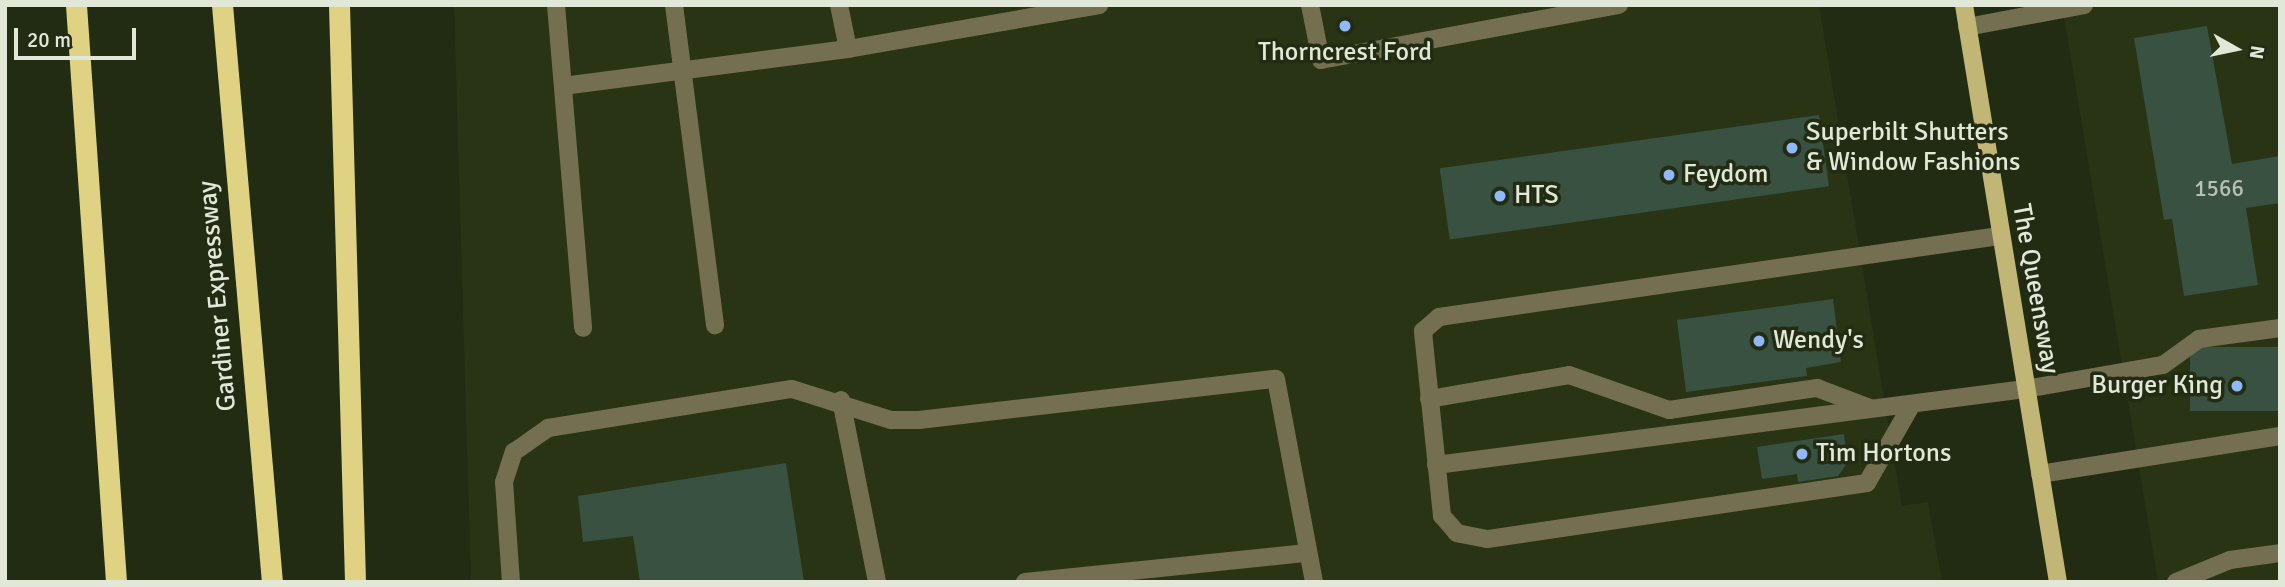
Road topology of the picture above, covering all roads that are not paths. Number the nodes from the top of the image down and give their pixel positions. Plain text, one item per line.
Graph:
1 (76, 5) edge
2 (222, 5) edge
3 (339, 5) edge
4 (556, 5) edge
5 (674, 5) edge
6 (839, 5) edge
7 (1099, 5) edge
8 (1310, 5) edge
9 (1619, 5) edge
10 (1964, 5) edge
11 (2084, 5) edge
12 (1967, 27) junction
13 (848, 49) junction
14 (682, 70) junction
15 (563, 86) junction
16 (1999, 236) junction
17 (715, 325) dead end
18 (583, 328) dead end
19 (2280, 328) edge
20 (2025, 388) junction
21 (1429, 398) junction
22 (841, 400) junction
23 (1912, 404) junction
24 (1873, 409) junction
25 (2280, 436) edge
26 (1436, 465) junction
27 (2040, 474) junction
28 (1307, 553) junction
29 (2280, 553) edge
30 (116, 582) edge
31 (272, 582) edge
32 (355, 582) edge
33 (511, 582) edge
34 (877, 582) edge
35 (1025, 582) edge
36 (1314, 582) edge
37 (2057, 582) edge
38 (2176, 582) edge

1 - 30 highway
2 - 31 highway, Gardiner Expressway
3 - 32 highway
4 - 15 lane
5 - 14 lane
6 - 13 lane
7 - 13 lane
8 - 9 lane
10 - 12 main road, The Queensway
11 - 12 lane
12 - 16 main road, The Queensway
13 - 14 lane
14 - 15 lane
14 - 17 lane
15 - 18 lane
16 - 20 main road, The Queensway
16 - 21 lane
19 - 20 lane
20 - 23 lane
20 - 27 main road, The Queensway
21 - 24 lane
21 - 26 lane
22 - 28 lane
22 - 33 lane
22 - 34 lane
23 - 24 lane
23 - 26 lane
24 - 26 lane
25 - 27 lane
27 - 37 main road, The Queensway
28 - 35 lane
28 - 36 lane
29 - 38 lane

